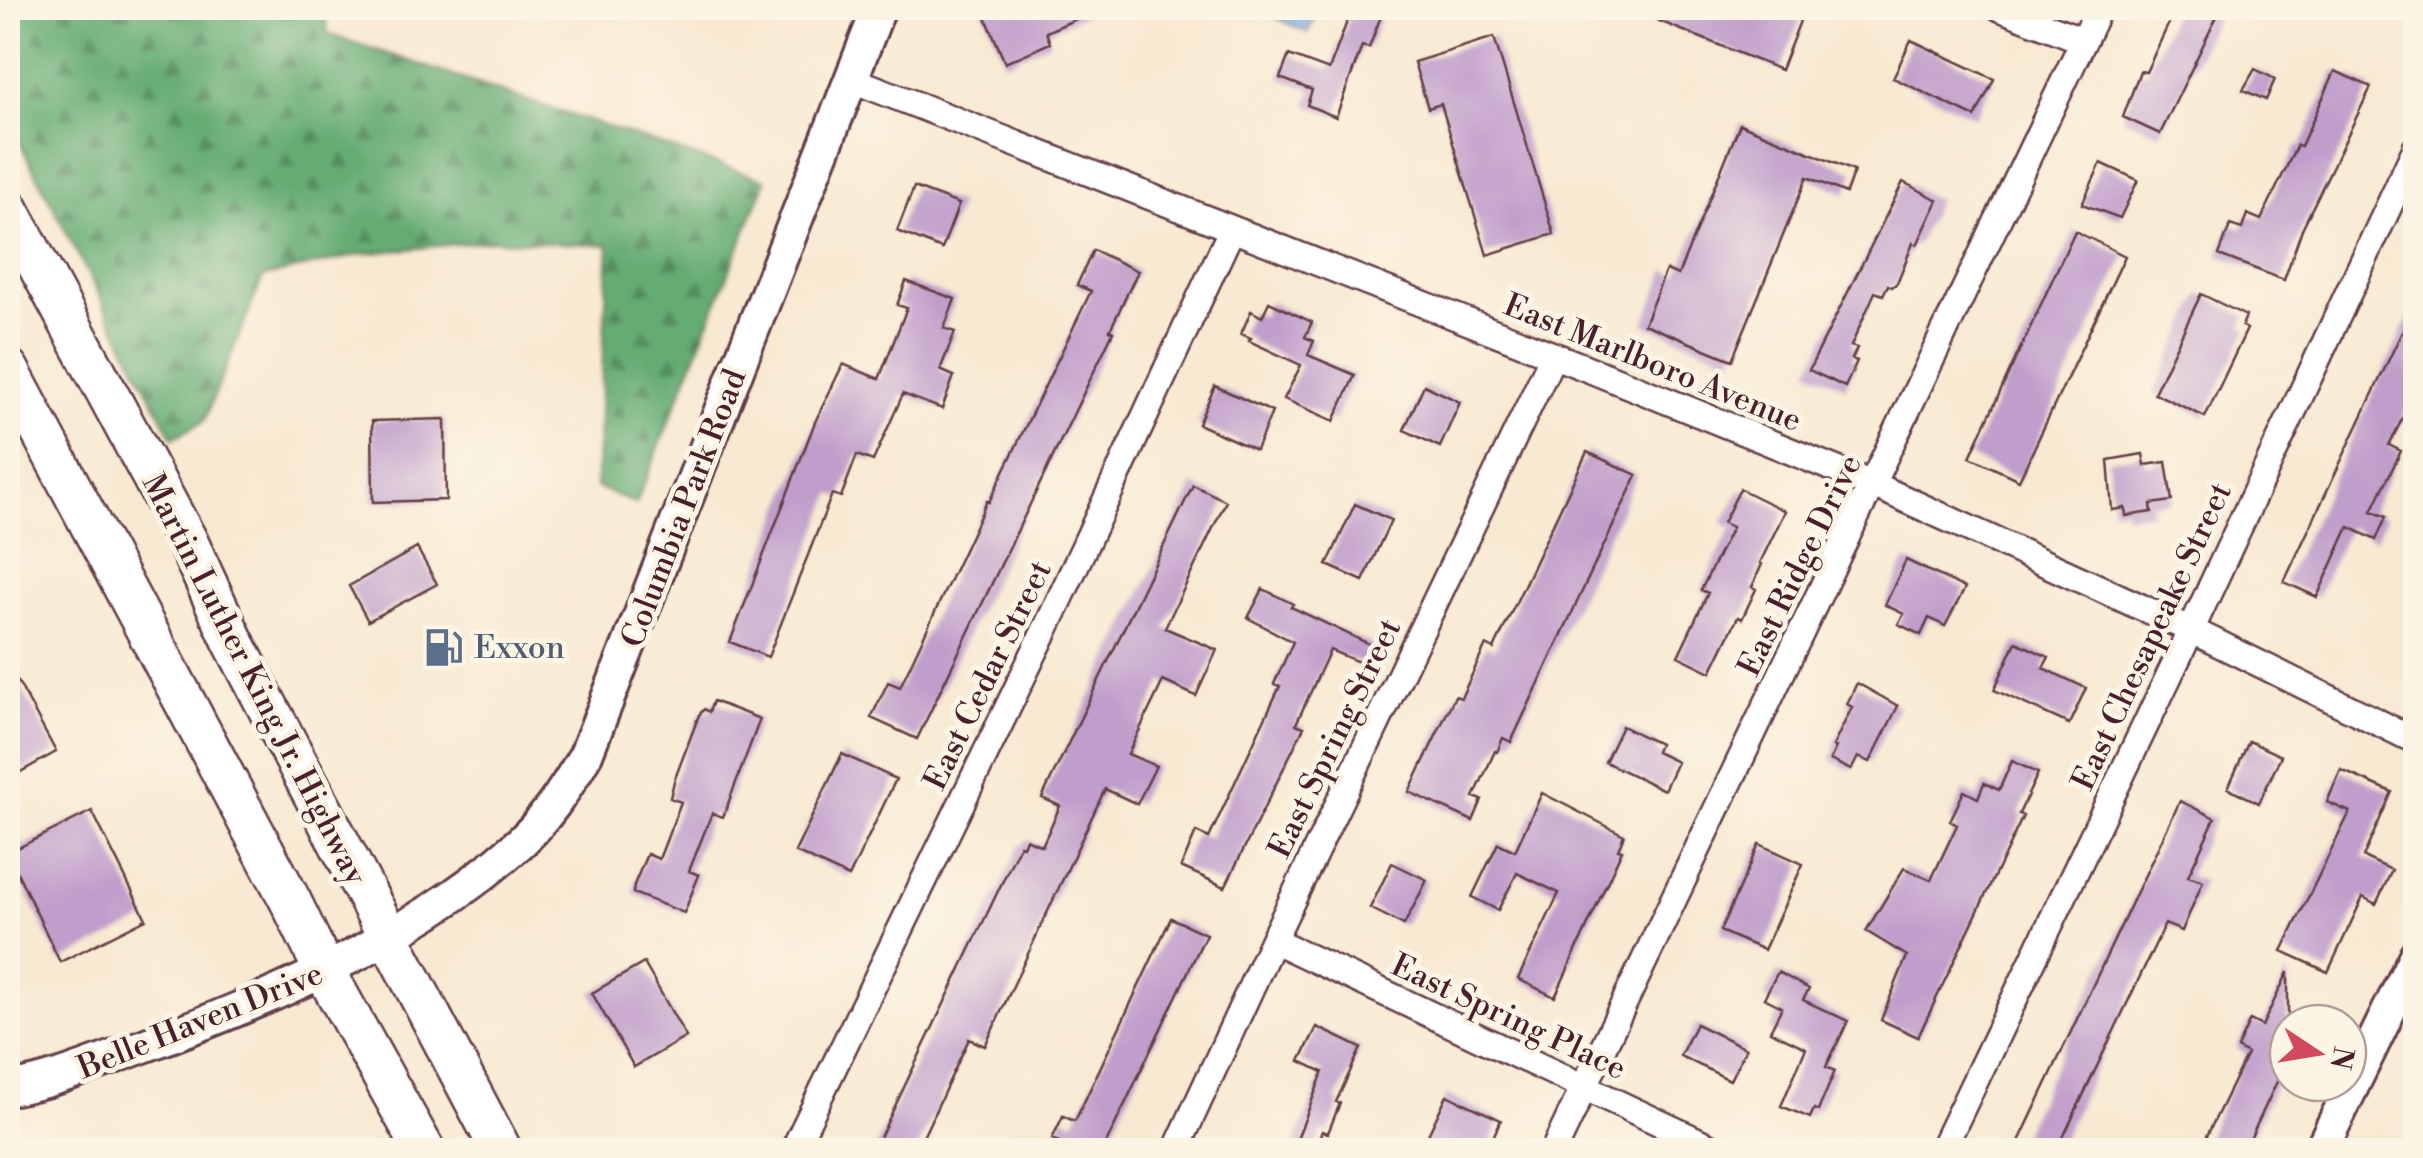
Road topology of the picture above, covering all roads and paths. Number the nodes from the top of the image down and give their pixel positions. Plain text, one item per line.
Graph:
1 (879, 8) edge
2 (2000, 8) edge
3 (2099, 8) edge
4 (2082, 40) junction
5 (851, 79) junction
6 (2416, 148) edge
7 (8, 209) edge
8 (1231, 231) junction
9 (1553, 356) junction
10 (8, 369) edge
11 (1874, 485) junction
12 (2191, 630) junction
13 (2416, 741) edge
14 (388, 936) junction
15 (1273, 940) junction
16 (2416, 955) edge
17 (324, 970) junction
18 (1583, 1087) junction
19 (8, 1089) edge
20 (796, 1145) dead end
21 (424, 1150) edge
22 (500, 1150) edge
23 (1176, 1150) edge
24 (1554, 1150) edge
25 (1717, 1150) edge
26 (1942, 1150) edge
27 (2321, 1150) edge

1 - 5 street, Columbia Park Road
2 - 4 street
3 - 4 street, East Ridge Drive
4 - 11 street, East Ridge Drive
5 - 8 street, East Marlboro Avenue
5 - 14 street, Columbia Park Road
6 - 12 street, East Chesapeake Street
7 - 14 main road, Martin Luther King Jr. Highway
8 - 9 street, East Marlboro Avenue
8 - 20 street, East Cedar Street
9 - 11 street, East Marlboro Avenue
9 - 15 street, East Spring Street
10 - 17 main road
11 - 12 street, East Marlboro Avenue
11 - 18 street, East Ridge Drive
12 - 13 street, East Marlboro Avenue
12 - 26 street, East Chesapeake Street
14 - 17 street, Belle Haven Drive
14 - 22 main road, Martin Luther King Jr. Highway
15 - 18 street, East Spring Place
15 - 23 street, East Spring Street
16 - 27 street
17 - 19 street, Belle Haven Drive
17 - 21 main road
18 - 24 street, East Ridge Drive
18 - 25 street, East Spring Place

